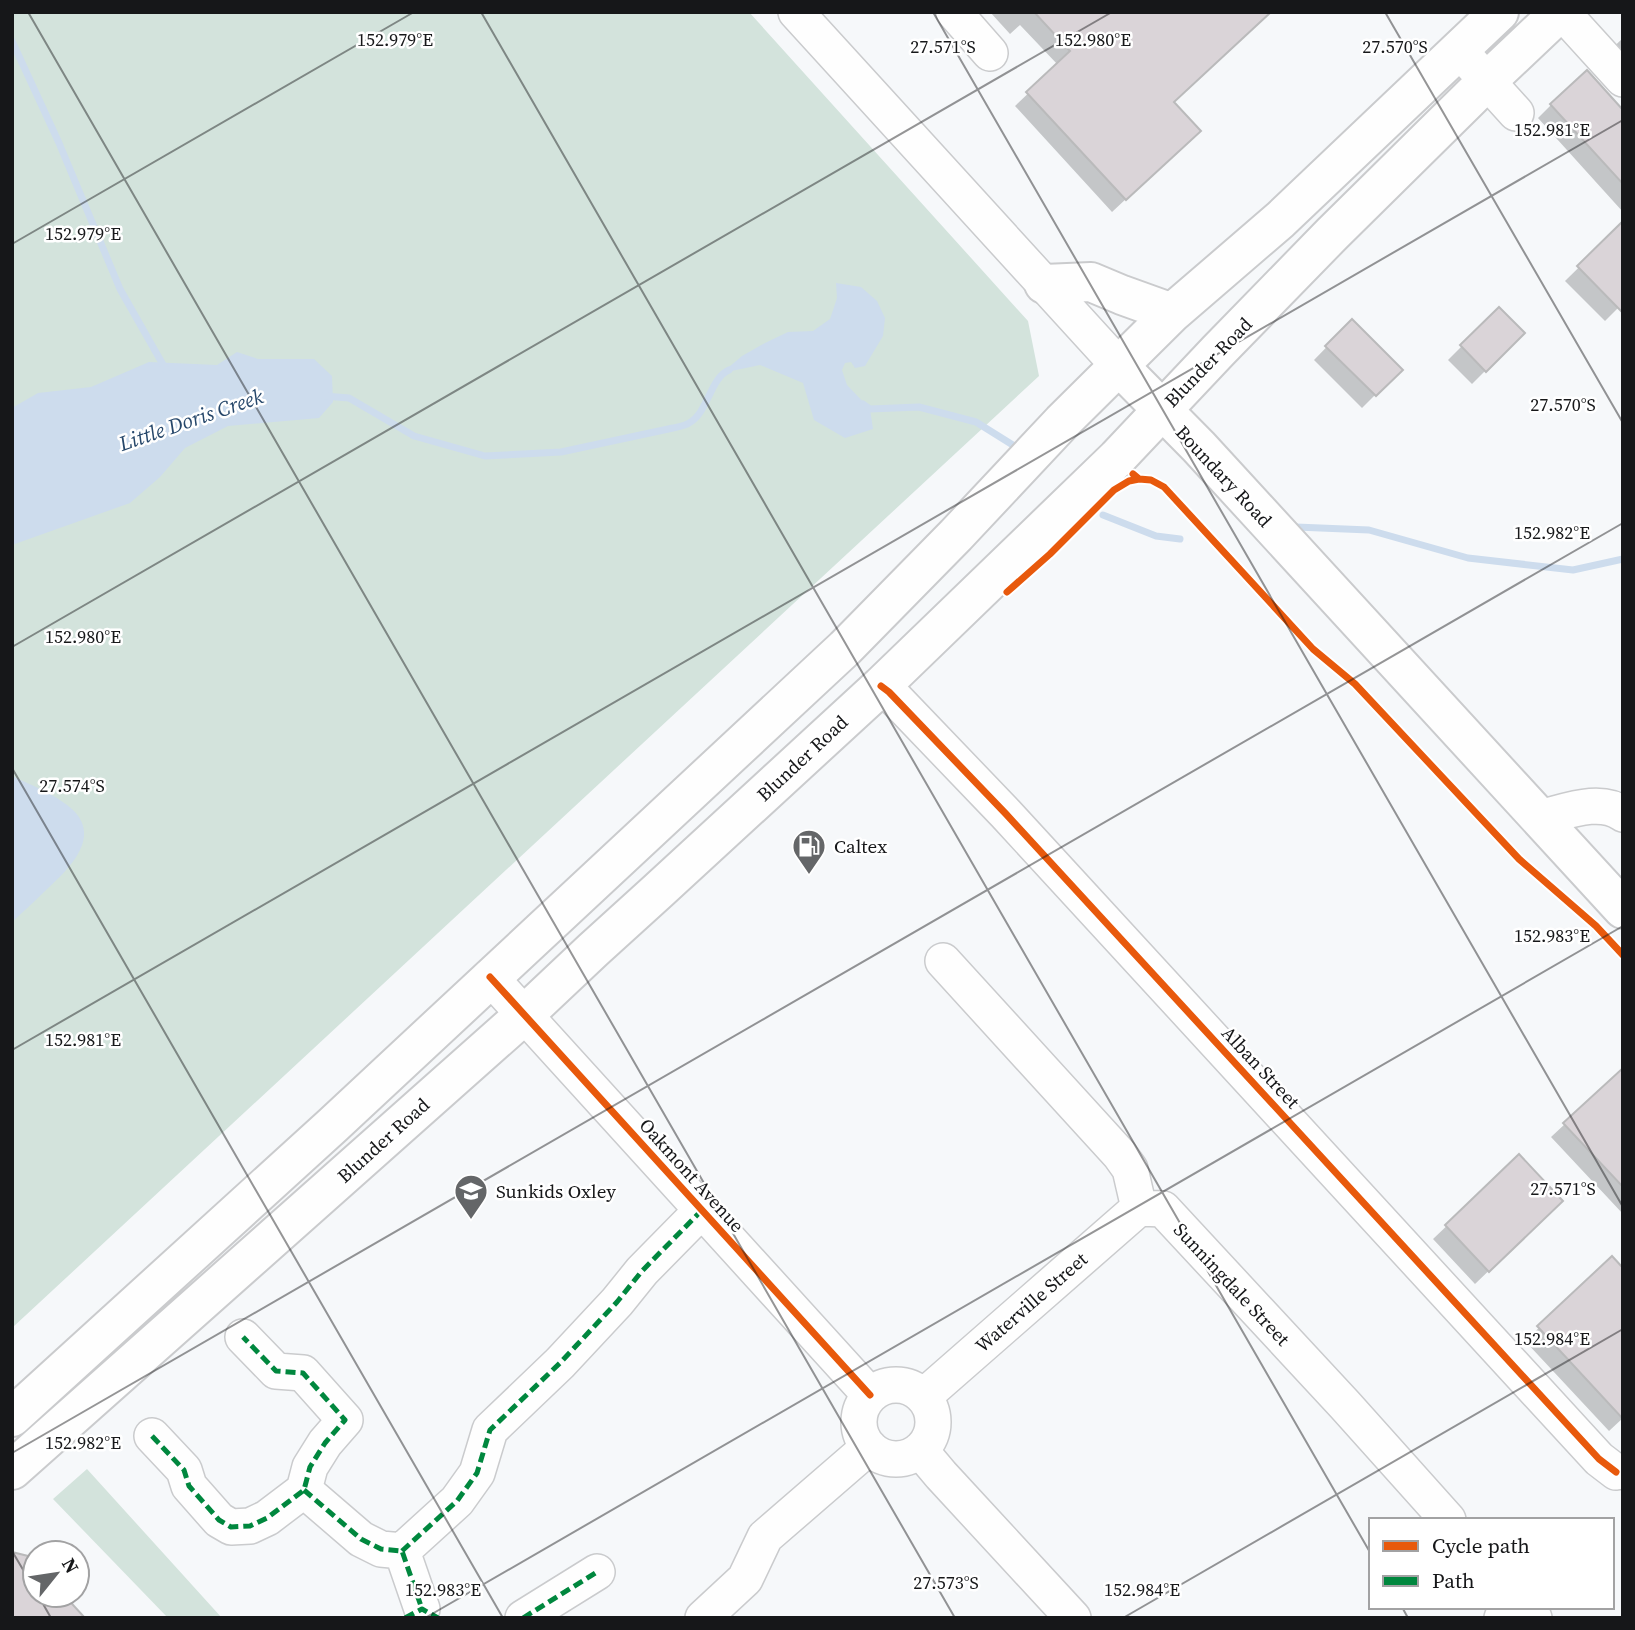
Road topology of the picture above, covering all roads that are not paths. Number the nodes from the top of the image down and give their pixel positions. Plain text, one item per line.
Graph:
1 (796, 12) edge
2 (954, 12) edge
3 (1499, 12) edge
4 (1561, 12) edge
5 (1459, 50) junction
6 (990, 53) dead end
7 (1623, 79) edge
8 (1487, 81) junction
9 (1516, 113) dead end
10 (1044, 284) junction
11 (1172, 313) junction
12 (1119, 366) junction
13 (1162, 410) junction
14 (880, 686) junction
15 (1623, 814) edge
16 (1539, 818) junction
17 (1623, 909) edge
18 (943, 961) dead end
19 (490, 977) junction
20 (524, 1015) junction
21 (1139, 1208) junction
22 (702, 1210) junction
23 (243, 1337) dead end
24 (870, 1395) junction
25 (923, 1397) junction
26 (12, 1417) edge
27 (152, 1436) dead end
28 (869, 1447) junction
29 (920, 1450) junction
30 (12, 1470) edge
31 (1619, 1471) edge
32 (304, 1490) junction
33 (1446, 1518) edge
34 (402, 1551) junction
35 (597, 1572) dead end
36 (422, 1615) edge
37 (523, 1618) edge
38 (702, 1618) edge
39 (1073, 1618) edge

1 - 10 street, Boundary Road
2 - 6 street
3 - 5 main road
4 - 7 street
4 - 8 main road, Blunder Road
5 - 8 street
5 - 11 main road
8 - 9 street
8 - 13 main road, Blunder Road
10 - 11 main road
10 - 12 street, Boundary Road
11 - 12 main road
12 - 13 main road, Boundary Road
12 - 19 main road
13 - 14 main road, Blunder Road
13 - 16 main road, Boundary Road
14 - 20 main road, Blunder Road
14 - 31 street, Alban Street
15 - 16 street
16 - 17 main road, Boundary Road
18 - 21 street
19 - 20 street, Oakmont Avenue
19 - 26 main road
20 - 22 street, Oakmont Avenue
20 - 30 main road, Blunder Road
21 - 25 street, Waterville Street
21 - 33 street, Sunningdale Street
22 - 24 street, Oakmont Avenue
22 - 34 street
23 - 32 street
24 - 25 street
24 - 28 street
25 - 29 street
27 - 32 street
28 - 29 street
28 - 38 street
29 - 39 street
32 - 34 street
34 - 36 street
35 - 37 street

